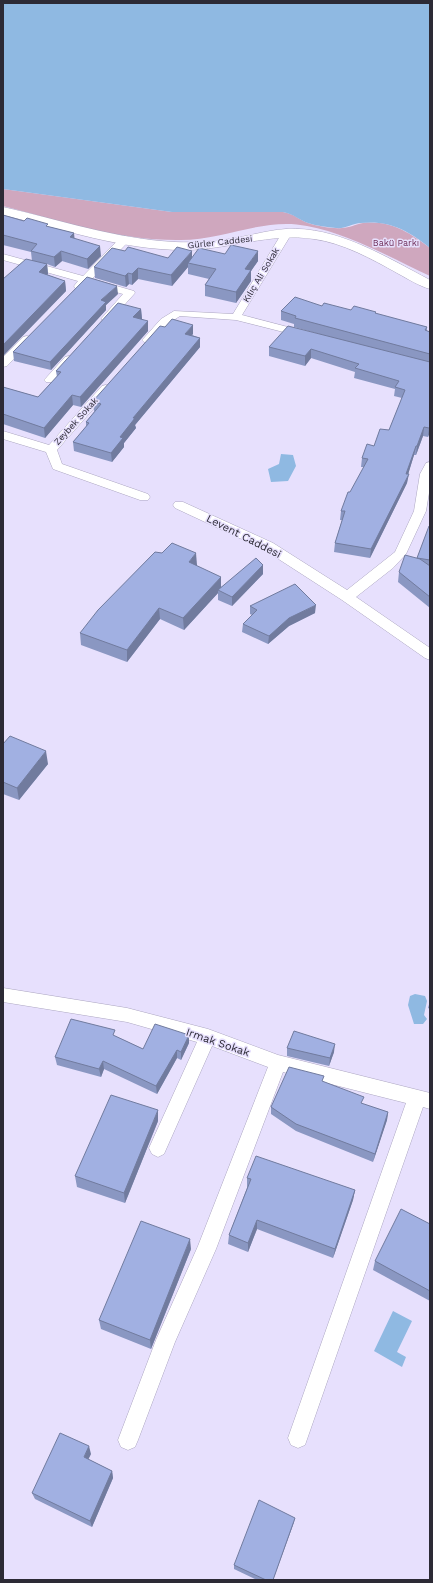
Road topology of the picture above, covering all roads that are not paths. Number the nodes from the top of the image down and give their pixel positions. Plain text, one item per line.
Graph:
1 (3, 211) edge
2 (287, 233) junction
3 (125, 239) junction
4 (3, 257) edge
5 (25, 263) junction
6 (14, 273) edge
7 (85, 279) junction
8 (430, 285) edge
9 (74, 291) edge
10 (236, 317) junction
11 (98, 328) edge
12 (36, 330) edge
13 (316, 338) edge
14 (139, 350) edge
15 (76, 351) edge
16 (3, 364) edge
17 (50, 380) dead end
18 (113, 380) edge
19 (3, 435) edge
20 (51, 450) junction
21 (430, 466) edge
22 (144, 497) dead end
23 (180, 505) dead end
24 (425, 512) edge
25 (347, 597) junction
26 (430, 655) edge
27 (3, 995) edge
28 (208, 1037) junction
29 (278, 1063) junction
30 (423, 1100) edge
31 (158, 1148) dead end
32 (298, 1438) dead end
33 (128, 1440) dead end

1 - 3 street, Gürler Caddesi
2 - 3 street, Gürler Caddesi
2 - 8 street, Gürler Caddesi
2 - 10 street, Kılıç Ali Sokak
3 - 7 street
4 - 5 street
5 - 6 street
5 - 7 street
7 - 9 street
7 - 11 street
10 - 13 street
10 - 14 street
12 - 16 street
15 - 17 street
18 - 20 street, Zeybek Sokak
19 - 20 street
20 - 22 street
21 - 24 street
23 - 25 street, Levent Caddesi
24 - 25 street
25 - 26 street, Levent Caddesi
27 - 28 street, Irmak Sokak
28 - 29 street, Irmak Sokak
28 - 31 street
29 - 30 street, Irmak Sokak
29 - 33 street
30 - 32 street

